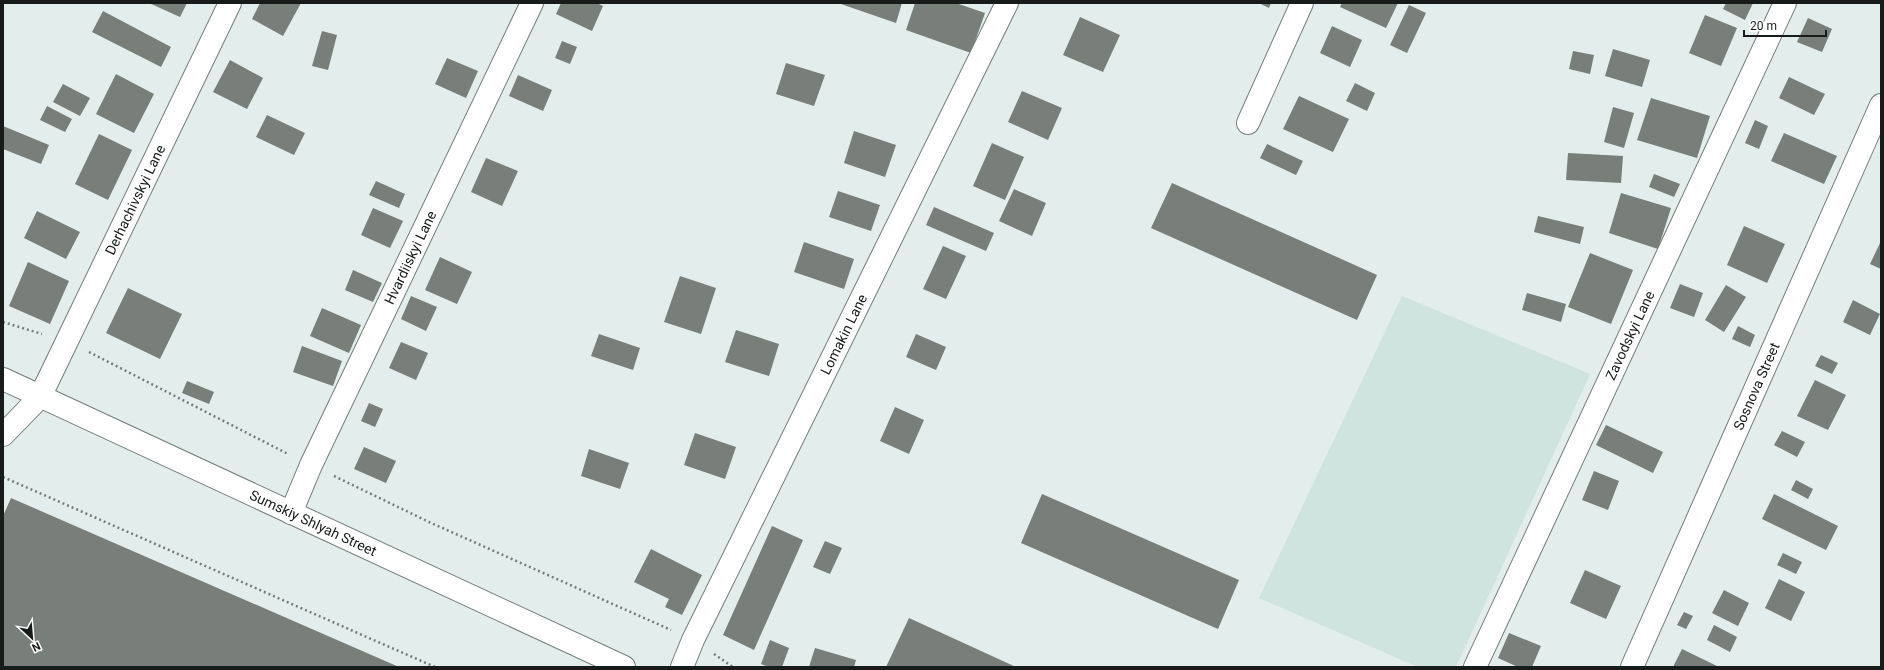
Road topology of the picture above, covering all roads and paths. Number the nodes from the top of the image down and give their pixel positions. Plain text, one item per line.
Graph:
1 (230, 3) edge
2 (532, 3) edge
3 (1007, 3) edge
4 (1302, 3) edge
5 (1785, 3) edge
6 (1881, 105) edge
7 (1248, 123) dead end
8 (3, 322) edge
9 (68, 342) junction
10 (3, 379) edge
11 (40, 397) junction
12 (3, 434) edge
13 (311, 465) junction
14 (3, 477) edge
15 (291, 513) junction
16 (693, 640) junction
17 (435, 667) edge
18 (624, 667) edge
19 (682, 667) edge
20 (733, 667) edge
21 (1475, 667) edge
22 (1632, 667) edge

1 - 9 street, Derhachivskyi Lane
2 - 13 street, Hvardiiskyi Lane
3 - 16 street, Lomakin Lane
4 - 7 street
5 - 21 street, Zavodskyi Lane
6 - 22 street, Sosnova Street
8 - 9 path
9 - 11 street, Derhachivskyi Lane
9 - 13 path
10 - 11 street, Sumskiy Shlyah Street
11 - 12 street, Derhachivskyi Lane
11 - 15 street, Sumskiy Shlyah Street
13 - 15 street, Hvardiiskyi Lane
13 - 16 path
14 - 17 path
15 - 18 street, Sumskiy Shlyah Street
16 - 19 street, Lomakin Lane
16 - 20 path

